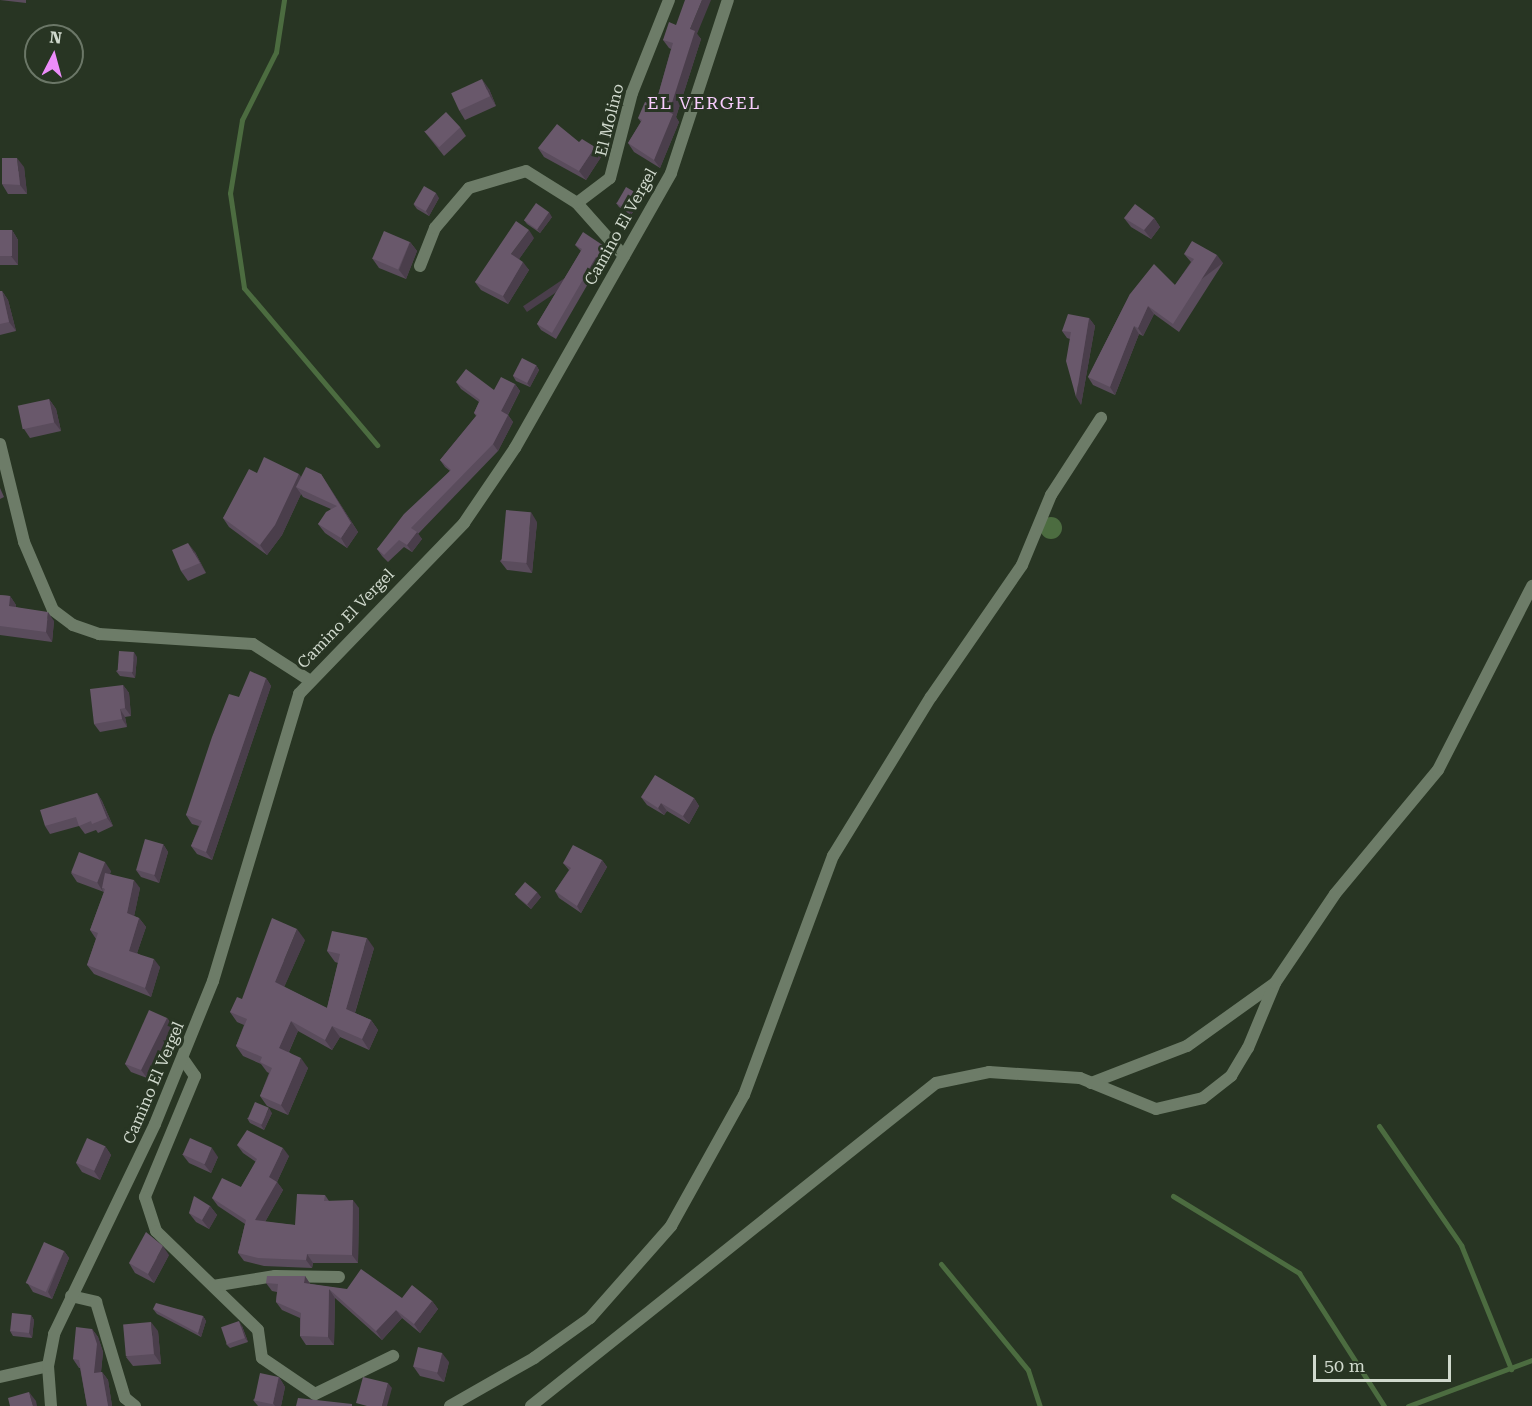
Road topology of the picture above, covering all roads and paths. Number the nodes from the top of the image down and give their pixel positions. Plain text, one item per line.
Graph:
1 (669, 0) edge
2 (728, 0) edge
3 (577, 203) junction
4 (624, 256) junction
5 (420, 266) dead end
6 (1101, 418) dead end
7 (0, 444) edge
8 (1532, 586) edge
9 (309, 680) junction
10 (1275, 983) junction
11 (183, 1059) junction
12 (1091, 1083) junction
13 (339, 1277) dead end
14 (213, 1286) junction
15 (71, 1296) junction
16 (393, 1356) dead end
17 (48, 1366) junction
18 (0, 1377) edge
19 (51, 1406) edge
20 (135, 1406) edge
21 (450, 1406) edge
22 (531, 1406) edge

1 - 3 street, El Molino
2 - 4 street, Camino El Vergel
3 - 4 street
3 - 5 street
4 - 9 street, Camino El Vergel
6 - 21 street
7 - 9 street
8 - 10 street
9 - 11 street, Camino El Vergel
10 - 12 street
10 - 12 street
11 - 14 street
11 - 15 street, Camino El Vergel
12 - 22 street
13 - 14 street
14 - 16 street
15 - 17 street, Camino El Vergel
15 - 20 street
17 - 18 street
17 - 19 street, Camino El Vergel

